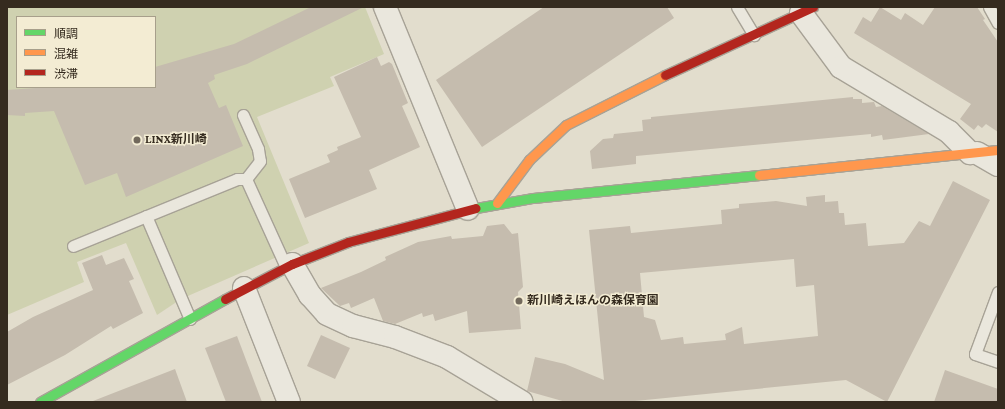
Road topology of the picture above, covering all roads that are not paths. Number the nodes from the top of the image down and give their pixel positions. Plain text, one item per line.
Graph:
1 (385, 7) edge
2 (737, 7) edge
3 (989, 7) edge
4 (807, 10) edge
5 (998, 22) edge
6 (754, 35) junction
7 (243, 115) dead end
8 (982, 152) edge
9 (998, 165) edge
10 (246, 179) junction
11 (497, 203) junction
12 (468, 209) junction
13 (146, 216) junction
14 (73, 246) dead end
15 (289, 266) junction
16 (244, 288) junction
17 (998, 292) edge
18 (190, 319) junction
19 (998, 362) edge
20 (40, 402) edge
21 (289, 402) edge
22 (522, 402) edge

1 - 12 street
2 - 6 lane
3 - 5 lane
4 - 6 street
4 - 8 street
6 - 11 street
7 - 10 lane
8 - 9 street
8 - 11 street
10 - 13 lane
10 - 15 lane
11 - 12 street
12 - 15 street
13 - 14 lane
13 - 18 lane
15 - 16 street
15 - 22 street
16 - 18 street
16 - 21 street
17 - 19 lane
18 - 20 street

